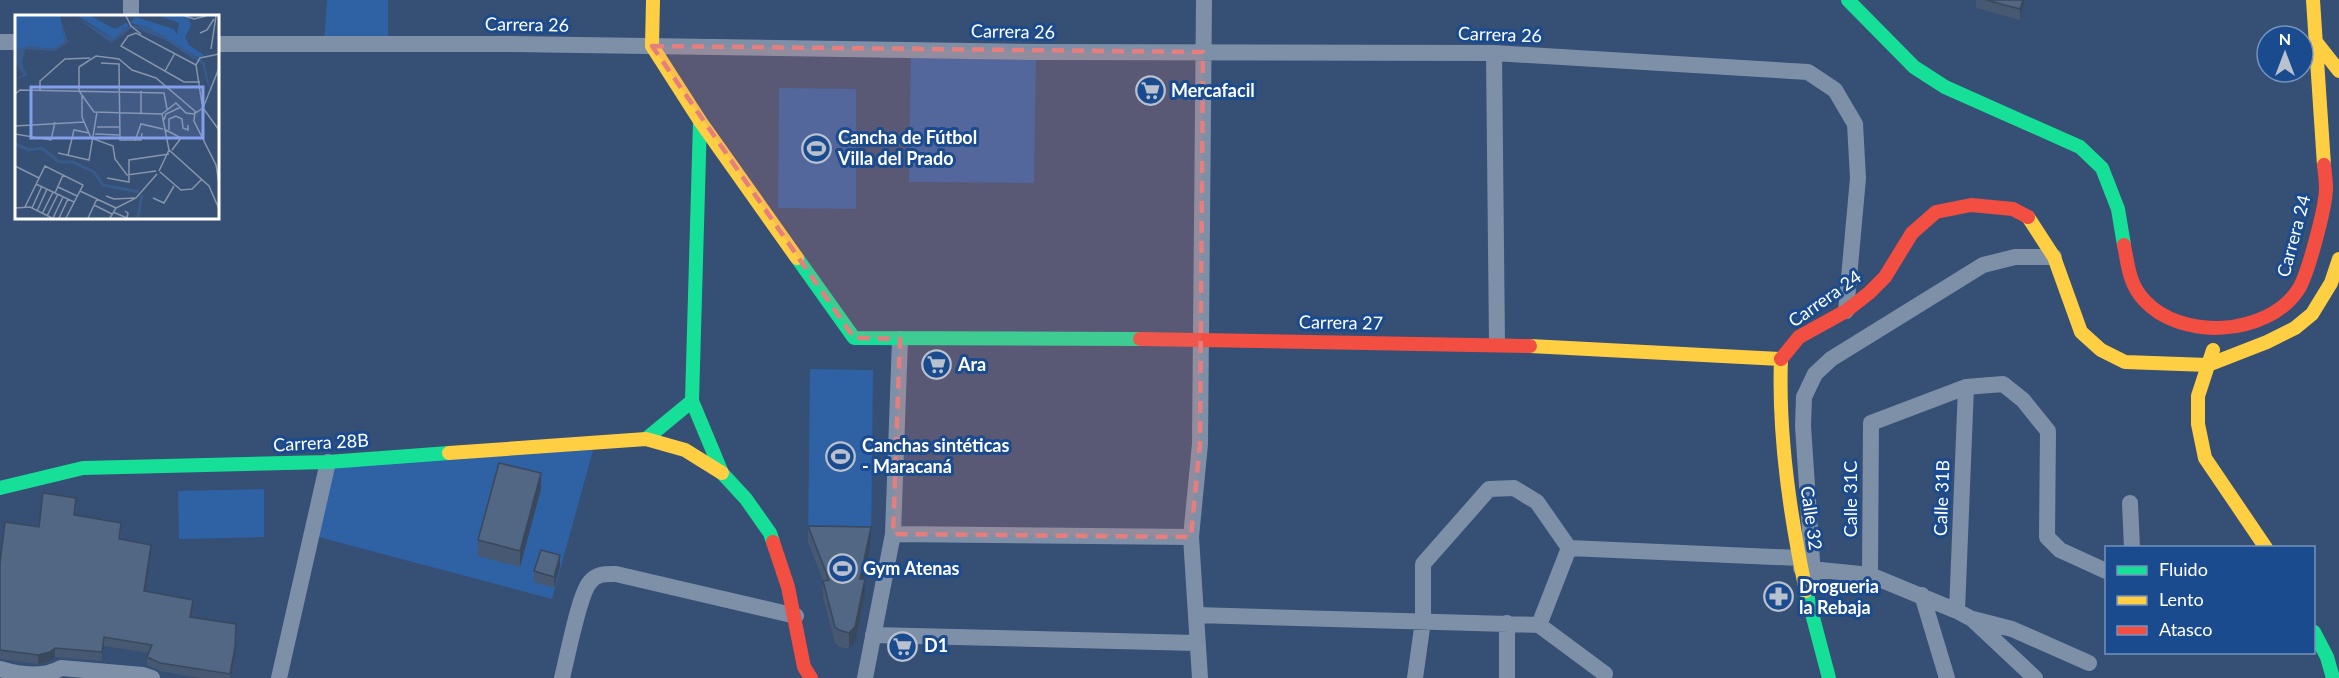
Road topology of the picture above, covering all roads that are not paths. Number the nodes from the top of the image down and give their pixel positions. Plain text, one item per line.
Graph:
1 (653, 0) edge
2 (1204, 0) edge
3 (1848, 0) edge
4 (2313, 0) edge
5 (2317, 43) junction
6 (219, 44) edge
7 (652, 46) junction
8 (1203, 52) junction
9 (1494, 53) junction
10 (2339, 71) edge
11 (2333, 115) dead end
12 (700, 121) junction
13 (2322, 132) junction
14 (2054, 257) junction
15 (2339, 259) edge
16 (2335, 288) edge
17 (1845, 311) junction
18 (2236, 327) junction
19 (900, 339) junction
20 (1203, 339) junction
21 (1497, 344) junction
22 (1781, 359) junction
23 (2208, 365) junction
24 (1966, 387) junction
25 (692, 401) junction
26 (646, 439) junction
27 (328, 462) junction
28 (722, 474) junction
29 (0, 488) edge
30 (2130, 503) dead end
31 (893, 534) junction
32 (1191, 537) junction
33 (2132, 546) edge
34 (2265, 546) edge
35 (1569, 548) junction
36 (1804, 564) junction
37 (2105, 570) edge
38 (1870, 575) junction
39 (1922, 595) junction
40 (1196, 615) junction
41 (1964, 615) junction
42 (796, 616) junction
43 (1423, 621) junction
44 (1507, 623) junction
45 (1539, 625) junction
46 (1813, 625) joint
47 (873, 635) junction
48 (2315, 636) edge
49 (1196, 643) junction
50 (2089, 663) dead end
51 (0, 669) edge
52 (1605, 674) dead end
53 (152, 678) edge
54 (279, 678) edge
55 (562, 678) edge
56 (811, 678) edge
57 (865, 678) edge
58 (1200, 678) edge
59 (1415, 678) edge
60 (1507, 678) edge
61 (1829, 678) edge
62 (1947, 678) edge
63 (2035, 678) edge
64 (2333, 678) edge

1 - 7 main road
2 - 8 street
3 - 18 main road, Carrera 24
4 - 5 main road, Carrera 24
5 - 10 main road
5 - 13 main road, Carrera 24
6 - 7 street, Carrera 26
7 - 8 street, Carrera 26
7 - 12 main road
8 - 9 street, Carrera 26
8 - 20 street
9 - 17 street, Carrera 26
9 - 21 street
11 - 13 main road
12 - 19 main road, Carrera 27
12 - 25 main road
13 - 18 main road, Carrera 24
14 - 17 main road, Carrera 24
14 - 23 main road, Carrera 24
14 - 36 street
15 - 16 main road, Carrera 24
16 - 23 main road, Carrera 24
17 - 22 main road, Carrera 24
18 - 23 main road
19 - 20 main road, Carrera 27
19 - 31 street
20 - 21 main road, Carrera 27
20 - 32 street
21 - 22 main road, Carrera 27
22 - 36 main road, Calle 32
23 - 34 main road
24 - 37 street
24 - 38 street, Calle 31C
24 - 41 street, Calle 31B
25 - 26 main road
25 - 28 main road
26 - 27 main road, Carrera 28B
26 - 28 main road, Carrera 28B
27 - 29 main road, Carrera 28B
27 - 54 street
28 - 42 main road
30 - 33 street
31 - 32 street
31 - 47 street
32 - 40 street
35 - 36 street
35 - 43 street
35 - 45 street
36 - 38 street
36 - 46 street
38 - 39 street
39 - 41 street
39 - 62 street
40 - 43 street
40 - 49 street
41 - 50 street
41 - 63 street
42 - 55 street
42 - 56 main road
43 - 44 street
43 - 59 street
44 - 45 street
44 - 60 street
45 - 52 street
46 - 61 main road
47 - 49 street
47 - 57 street
48 - 64 main road
49 - 58 street
51 - 53 street

